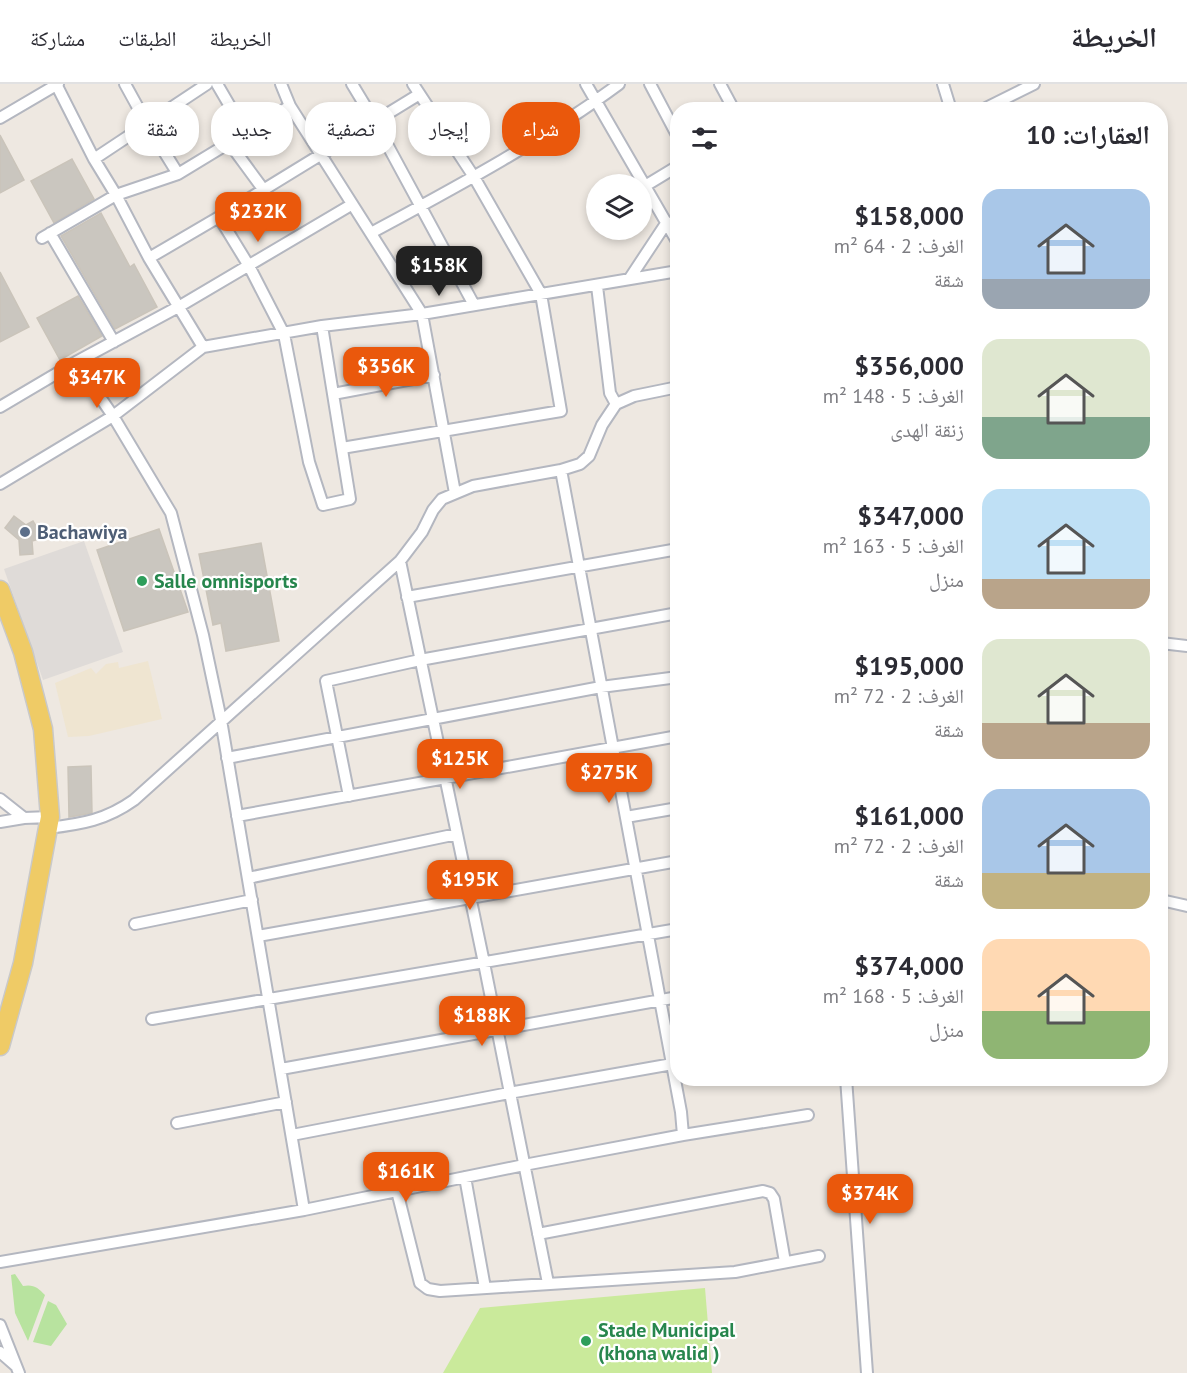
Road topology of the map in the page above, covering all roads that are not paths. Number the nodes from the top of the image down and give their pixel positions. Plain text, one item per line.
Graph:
1 (57, 84) edge
2 (125, 84) edge
3 (207, 84) edge
4 (217, 84) edge
5 (280, 84) edge
6 (352, 84) edge
7 (412, 84) edge
8 (586, 84) edge
9 (619, 84) edge
10 (651, 84) edge
11 (720, 84) edge
12 (943, 84) edge
13 (1034, 84) edge
14 (418, 95) junction
15 (596, 101) junction
16 (135, 102) edge
17 (180, 102) edge
18 (228, 102) edge
19 (288, 102) edge
20 (363, 102) edge
21 (730, 102) edge
22 (949, 102) edge
23 (998, 102) edge
24 (396, 109) edge
25 (293, 111) edge
26 (0, 118) edge
27 (670, 121) edge
28 (305, 130) edge
29 (125, 139) edge
30 (211, 155) edge
31 (167, 156) edge
32 (239, 156) edge
33 (321, 156) joint
34 (393, 156) edge
35 (94, 159) junction
36 (670, 171) edge
37 (178, 174) junction
38 (638, 174) edge
39 (474, 177) junction
40 (652, 182) edge
41 (263, 189) junction
42 (116, 195) junction
43 (652, 197) edge
44 (351, 205) junction
45 (420, 206) junction
46 (219, 218) junction
47 (667, 222) junction
48 (670, 228) edge
49 (371, 233) junction
50 (149, 258) junction
51 (249, 266) junction
52 (670, 272) edge
53 (630, 278) junction
54 (597, 286) junction
55 (541, 294) junction
56 (474, 305) junction
57 (180, 306) junction
58 (422, 314) junction
59 (322, 326) junction
60 (284, 334) junction
61 (114, 342) junction
62 (203, 347) junction
63 (76, 362) junction
64 (434, 375) junction
65 (670, 389) edge
66 (333, 394) junction
67 (615, 404) junction
68 (0, 407) edge
69 (113, 416) junction
70 (444, 431) junction
71 (342, 448) junction
72 (561, 470) junction
73 (0, 484) edge
74 (455, 493) junction
75 (670, 550) edge
76 (400, 561) junction
77 (579, 567) junction
78 (0, 590) edge
79 (407, 597) junction
80 (670, 614) edge
81 (591, 629) junction
82 (1168, 644) edge
83 (1187, 646) edge
84 (420, 660) junction
85 (670, 677) edge
86 (601, 687) junction
87 (433, 719) junction
88 (221, 720) junction
89 (336, 737) junction
90 (670, 737) edge
91 (613, 748) junction
92 (227, 758) junction
93 (446, 779) junction
94 (349, 796) junction
95 (0, 799) edge
96 (670, 809) edge
97 (237, 816) junction
98 (626, 816) junction
99 (24, 818) junction
100 (0, 822) edge
101 (49, 823) junction
102 (457, 834) junction
103 (670, 862) edge
104 (635, 868) junction
105 (248, 878) junction
106 (470, 897) junction
107 (252, 900) junction
108 (1168, 902) edge
109 (1187, 906) edge
110 (135, 924) dead end
111 (670, 930) edge
112 (648, 934) junction
113 (258, 936) junction
114 (484, 963) junction
115 (670, 998) edge
116 (269, 1000) junction
117 (660, 1000) junction
118 (152, 1019) dead end
119 (497, 1030) junction
120 (670, 1043) edge
121 (0, 1047) edge
122 (670, 1065) edge
123 (281, 1069) junction
124 (678, 1086) edge
125 (847, 1086) edge
126 (509, 1093) junction
127 (286, 1102) junction
128 (808, 1115) dead end
129 (177, 1123) dead end
130 (292, 1135) junction
131 (683, 1135) junction
132 (524, 1165) junction
133 (465, 1177) junction
134 (397, 1191) junction
135 (303, 1210) junction
136 (538, 1234) junction
137 (819, 1256) dead end
138 (0, 1262) edge
139 (785, 1262) junction
140 (548, 1283) junction
141 (485, 1288) junction
142 (0, 1325) edge
143 (0, 1352) edge
144 (18, 1370) edge
145 (867, 1373) edge

1 - 26 street
1 - 35 street
2 - 16 street
3 - 17 street
4 - 18 street
5 - 19 street
6 - 20 street
7 - 14 street
8 - 15 street
9 - 15 street
10 - 27 street
11 - 21 street
12 - 22 street
13 - 23 street
14 - 24 street
14 - 39 street
15 - 38 street
15 - 39 street
25 - 28 street
29 - 35 street
30 - 37 street
31 - 37 street
32 - 41 street
33 - 41 street
33 - 44 street
34 - 45 street
35 - 42 street
36 - 40 street
37 - 42 street
39 - 45 street
39 - 55 street
41 - 46 street
42 - 50 street
42 - 61 street
43 - 47 street
44 - 49 street
44 - 51 street
45 - 49 street
45 - 56 street
46 - 50 street
46 - 51 street
47 - 48 street
47 - 53 street
49 - 58 street
50 - 57 street
51 - 57 street
51 - 60 street
52 - 53 street
53 - 54 street
54 - 55 street
54 - 67 street
55 - 56 street
55 - 70 street
56 - 58 street
57 - 61 street
57 - 62 street
58 - 59 street
58 - 64 street
59 - 60 street
59 - 66 street
60 - 62 street
60 - 71 street
61 - 63 street
62 - 69 street
63 - 68 street
63 - 69 street
64 - 66 street
64 - 70 street
65 - 67 street
66 - 71 street
67 - 72 street
69 - 73 street
69 - 88 street
70 - 71 street
70 - 74 street
72 - 74 street
72 - 77 street
74 - 76 street
75 - 77 street
76 - 79 street
76 - 88 street
77 - 79 street
77 - 81 street
78 - 101 main road
79 - 84 street
80 - 81 street
81 - 84 street
81 - 86 street
82 - 83 street
84 - 87 street
84 - 89 street
85 - 86 street
86 - 87 street
86 - 91 street
87 - 89 street
87 - 93 street
88 - 92 street
88 - 101 street
89 - 92 street
89 - 94 street
90 - 91 street
91 - 93 street
91 - 98 street
92 - 97 street
93 - 94 street
93 - 102 street
94 - 97 street
95 - 99 street
96 - 98 street
97 - 105 street
98 - 104 street
99 - 100 street
99 - 101 street
101 - 121 main road
102 - 105 street
102 - 106 street
103 - 104 street
104 - 106 street
104 - 112 street
105 - 107 street
106 - 113 street
106 - 114 street
107 - 110 street
107 - 113 street
108 - 109 street
111 - 112 street
112 - 114 street
112 - 117 street
113 - 116 street
114 - 116 street
114 - 119 street
115 - 117 street
116 - 118 street
116 - 123 street
117 - 119 street
117 - 120 street
119 - 123 street
119 - 126 street
122 - 126 street
123 - 127 street
124 - 131 street
125 - 145 street
126 - 130 street
126 - 132 street
127 - 129 street
127 - 130 street
128 - 131 street
130 - 135 street
131 - 132 street
132 - 133 street
132 - 136 street
133 - 134 street
133 - 141 street
134 - 135 street
134 - 141 street
135 - 138 street
136 - 139 street
136 - 140 street
137 - 139 street
139 - 140 street
140 - 141 street
142 - 144 street
143 - 144 street

